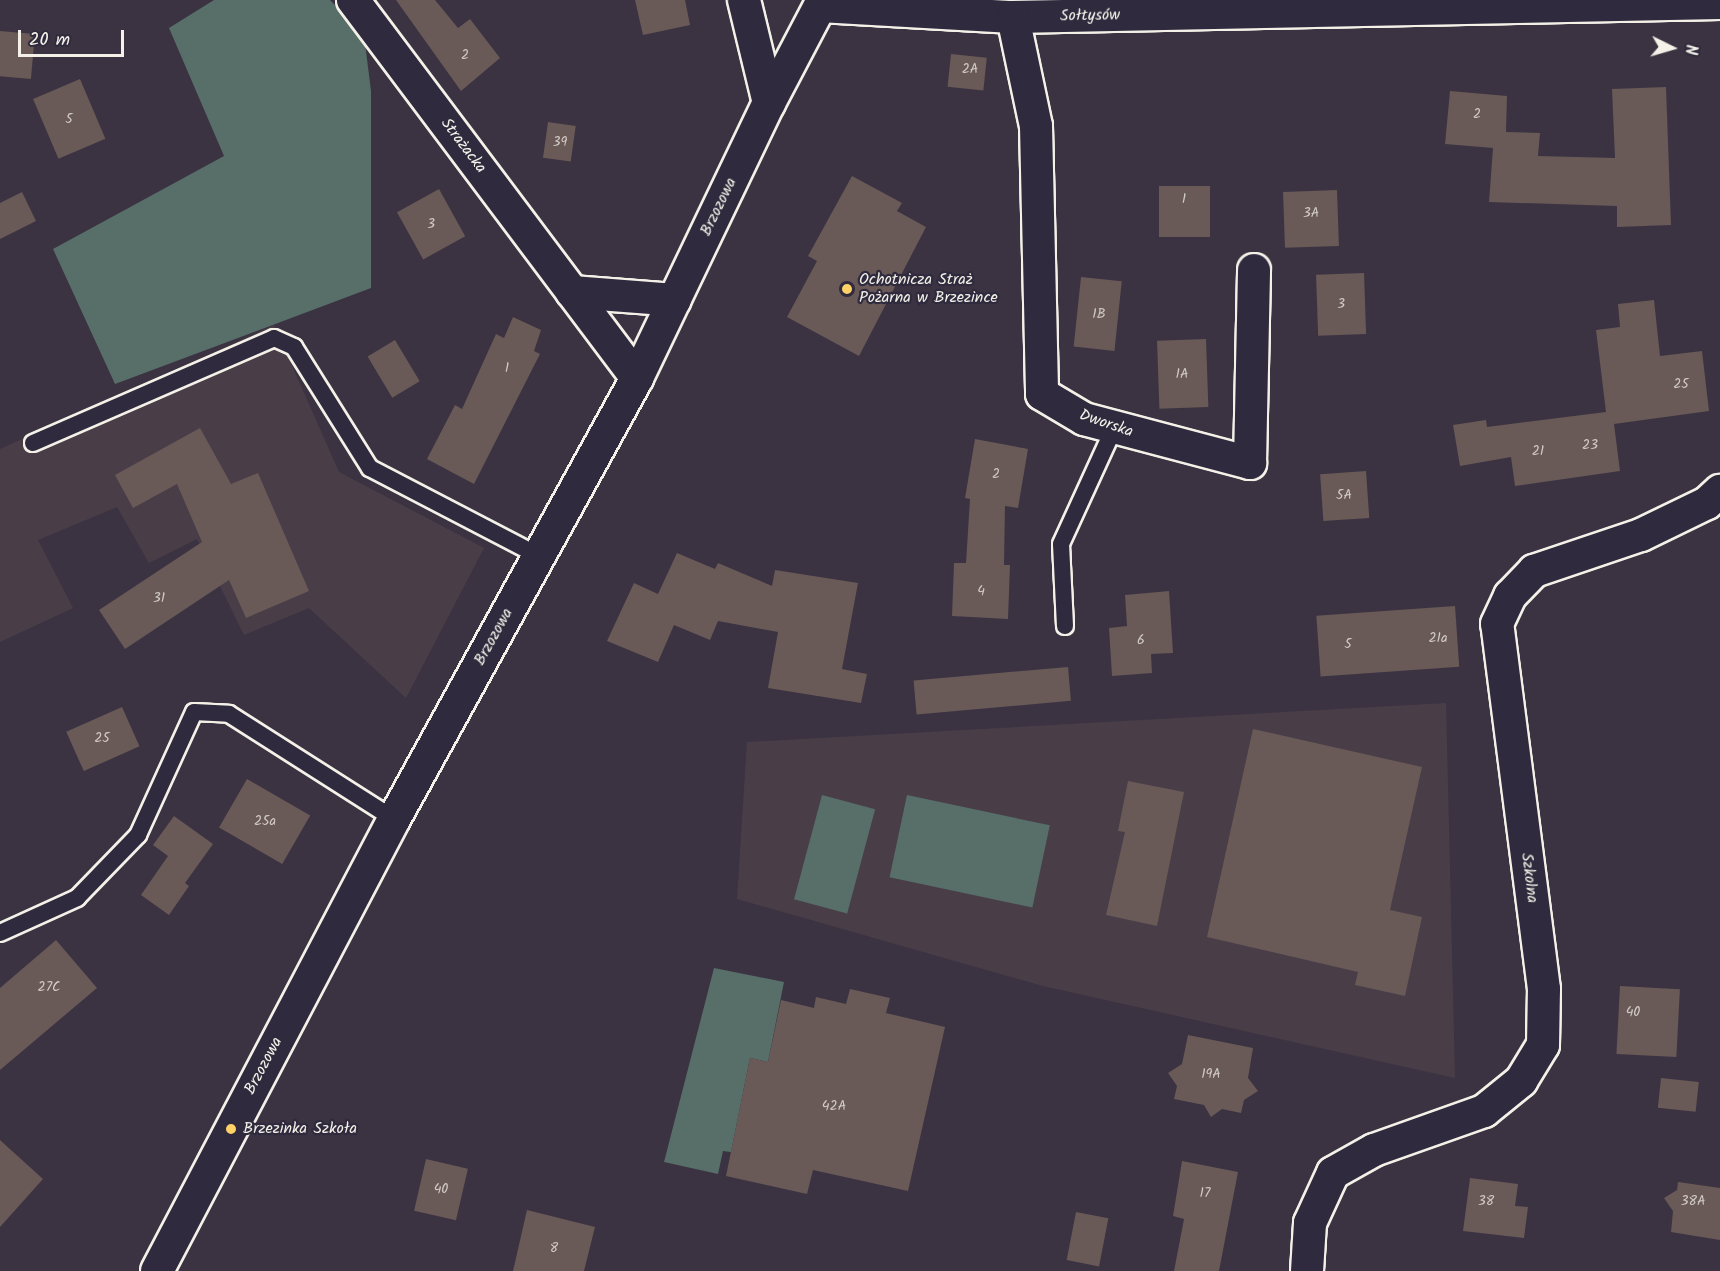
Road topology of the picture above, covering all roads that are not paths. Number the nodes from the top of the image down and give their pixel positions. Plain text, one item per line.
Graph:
1 (352, 0) edge
2 (744, 0) edge
3 (822, 3) edge
4 (1720, 3) edge
5 (1013, 17) junction
6 (769, 103) junction
7 (1254, 270) dead end
8 (573, 292) junction
9 (675, 300) junction
10 (637, 378) junction
11 (1114, 428) junction
12 (33, 443) dead end
13 (1720, 491) edge
14 (539, 556) junction
15 (1065, 626) dead end
16 (394, 819) junction
17 (0, 933) edge
18 (157, 1271) edge
19 (1307, 1271) edge

1 - 8 street, Strażacka
2 - 6 street
3 - 5 street, Sołtysów
3 - 6 street, Brzozowa
4 - 5 street, Sołtysów
5 - 11 street, Dworska
6 - 9 street, Brzozowa
7 - 11 street, Dworska
8 - 9 street
8 - 10 street, Strażacka
9 - 10 street, Brzozowa
10 - 14 street, Brzozowa
11 - 15 lane
12 - 14 lane
13 - 19 street, Szkolna
14 - 16 street, Brzozowa
16 - 17 lane
16 - 18 street, Brzozowa

